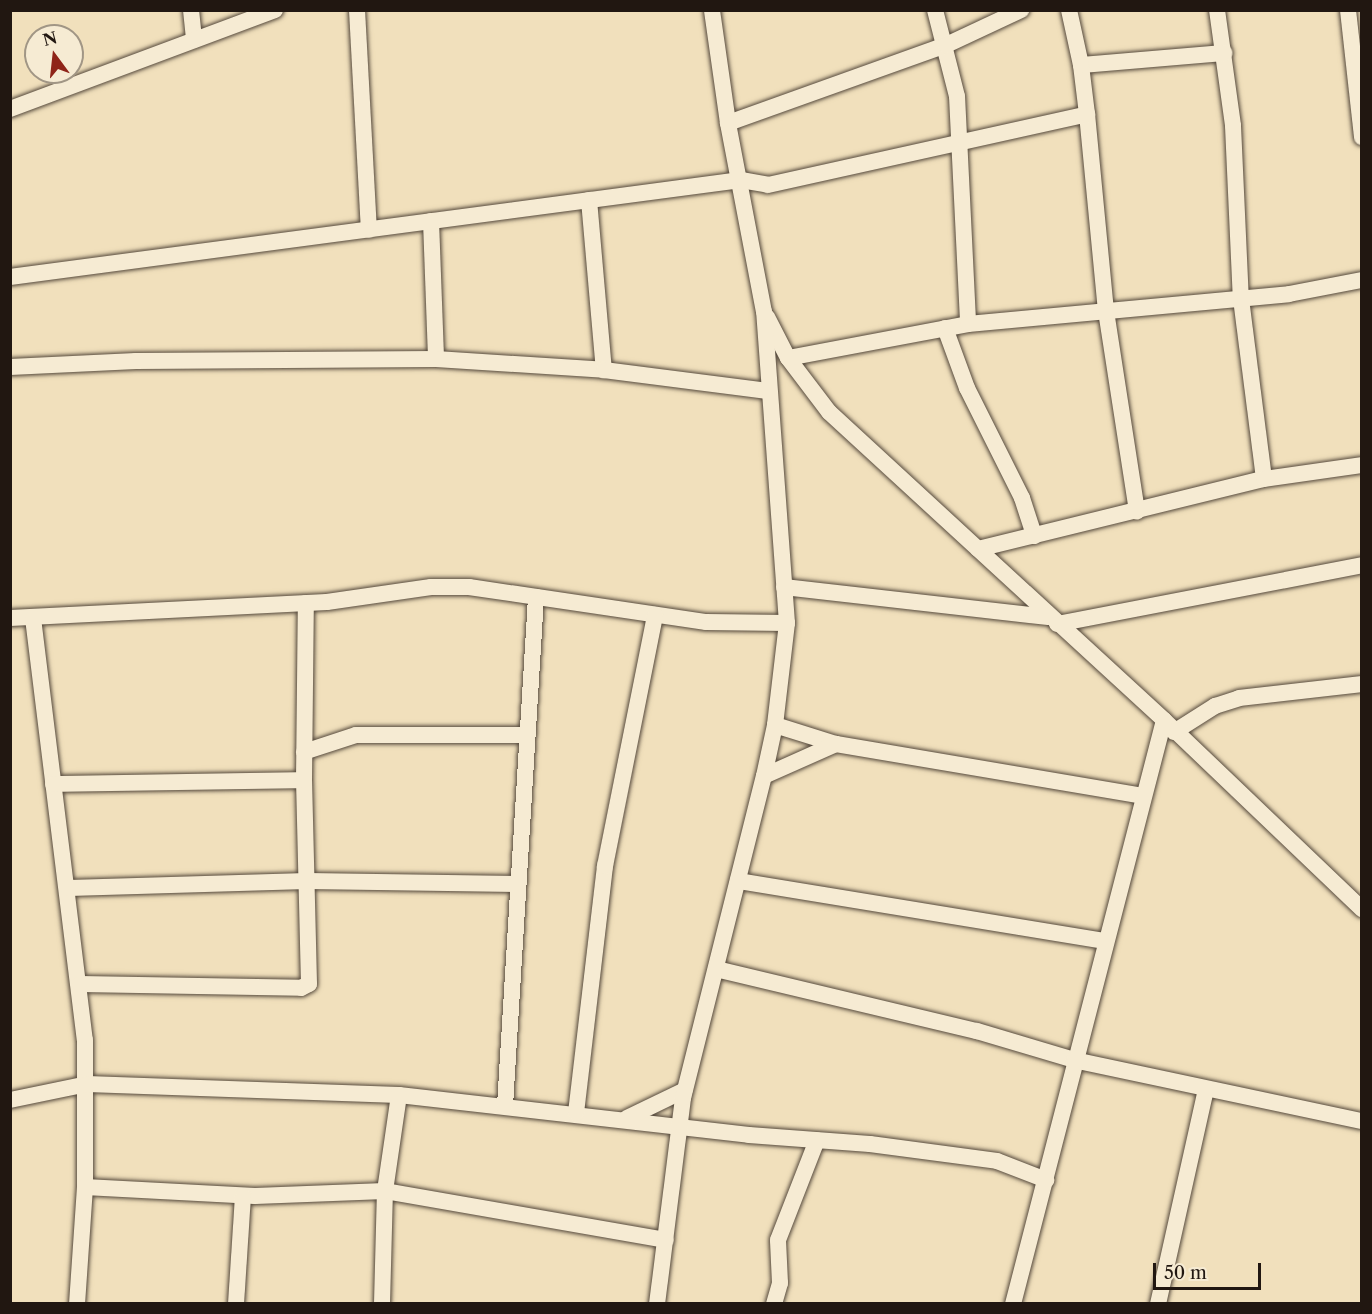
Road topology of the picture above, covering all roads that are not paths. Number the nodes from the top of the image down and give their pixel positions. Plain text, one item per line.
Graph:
1 (191, 10) edge
2 (276, 10) edge
3 (357, 10) edge
4 (712, 10) edge
5 (935, 10) edge
6 (1021, 10) edge
7 (1069, 10) edge
8 (1217, 10) edge
9 (1348, 10) edge
10 (194, 40) junction
11 (946, 45) junction
12 (1224, 53) junction
13 (1082, 65) junction
14 (10, 109) edge
15 (1087, 114) junction
16 (728, 123) junction
17 (1362, 137) edge
18 (958, 141) junction
19 (741, 180) junction
20 (589, 200) junction
21 (431, 222) junction
22 (369, 230) junction
23 (10, 277) edge
24 (1362, 280) edge
25 (1241, 299) junction
26 (1106, 311) junction
27 (764, 312) junction
28 (968, 324) junction
29 (945, 328) junction
30 (788, 358) junction
31 (436, 359) junction
32 (10, 367) edge
33 (604, 370) junction
34 (768, 391) junction
35 (1362, 465) edge
36 (1264, 478) junction
37 (1137, 512) junction
38 (1034, 536) junction
39 (978, 549) junction
40 (1362, 565) edge
41 (784, 587) junction
42 (536, 597) junction
43 (306, 603) junction
44 (655, 615) junction
45 (10, 618) edge
46 (33, 618) junction
47 (1053, 621) junction
48 (787, 623) junction
49 (1362, 684) edge
50 (775, 725) junction
51 (1169, 726) junction
52 (526, 735) junction
53 (836, 744) junction
54 (304, 752) junction
55 (764, 776) junction
56 (304, 780) junction
57 (53, 784) junction
58 (1143, 796) junction
59 (307, 881) junction
60 (738, 881) junction
61 (517, 884) junction
62 (69, 888) junction
63 (1362, 909) edge
64 (1105, 941) junction
65 (716, 969) junction
66 (80, 984) junction
67 (1074, 1060) junction
68 (87, 1084) junction
69 (1206, 1089) junction
70 (686, 1090) junction
71 (399, 1095) junction
72 (10, 1100) edge
73 (505, 1106) junction
74 (576, 1113) junction
75 (626, 1118) junction
76 (1362, 1121) edge
77 (679, 1125) junction
78 (817, 1140) junction
79 (1046, 1180) junction
80 (85, 1187) junction
81 (385, 1191) junction
82 (243, 1196) junction
83 (666, 1240) junction
84 (77, 1304) edge
85 (236, 1304) edge
86 (382, 1304) edge
87 (657, 1304) edge
88 (774, 1304) edge
89 (1013, 1304) edge
90 (1158, 1304) edge

1 - 10 street
2 - 10 street
3 - 22 street
4 - 16 street
5 - 11 street
6 - 11 street
7 - 13 street
8 - 12 street
9 - 17 street
10 - 14 street
11 - 16 street
11 - 18 street
12 - 13 street
12 - 25 street
13 - 15 street
15 - 18 street
15 - 26 street
16 - 19 street
18 - 19 street
18 - 28 street
19 - 20 street
19 - 27 street
20 - 21 street
20 - 33 street
21 - 22 street
21 - 31 street
22 - 23 street
24 - 25 street
25 - 26 street
25 - 36 street
26 - 28 street
26 - 37 street
27 - 30 street
27 - 34 street
28 - 29 street
29 - 30 street
29 - 38 street
30 - 39 street
31 - 32 street
31 - 33 street
33 - 34 street
34 - 41 street
35 - 36 street
36 - 37 street
37 - 38 street
38 - 39 street
39 - 47 street
40 - 47 street
41 - 47 street
41 - 48 street
42 - 43 street
42 - 44 street
42 - 52 street
43 - 46 street
43 - 54 street
44 - 48 street
44 - 74 street
45 - 46 street
46 - 57 street
47 - 51 street
48 - 50 street
49 - 51 street
50 - 53 street
50 - 55 street
51 - 58 street
51 - 63 street
52 - 54 street
52 - 61 street
53 - 55 street
53 - 58 street
54 - 56 street
55 - 60 street
56 - 57 street
56 - 59 street
57 - 62 street
58 - 64 street
59 - 61 street
59 - 62 street
59 - 66 street
60 - 64 street
60 - 65 street
61 - 73 street
62 - 66 street
64 - 67 street
65 - 67 street
65 - 70 street
66 - 68 street
67 - 69 street
67 - 79 street
68 - 71 street
68 - 72 street
68 - 80 street
69 - 76 street
69 - 90 street
70 - 75 street
70 - 77 street
71 - 73 street
71 - 81 street
73 - 74 street
74 - 75 street
75 - 77 street
77 - 78 street
77 - 83 street
78 - 79 street
78 - 88 street
79 - 89 street
80 - 82 street
80 - 84 street
81 - 82 street
81 - 83 street
81 - 86 street
82 - 85 street
83 - 87 street

